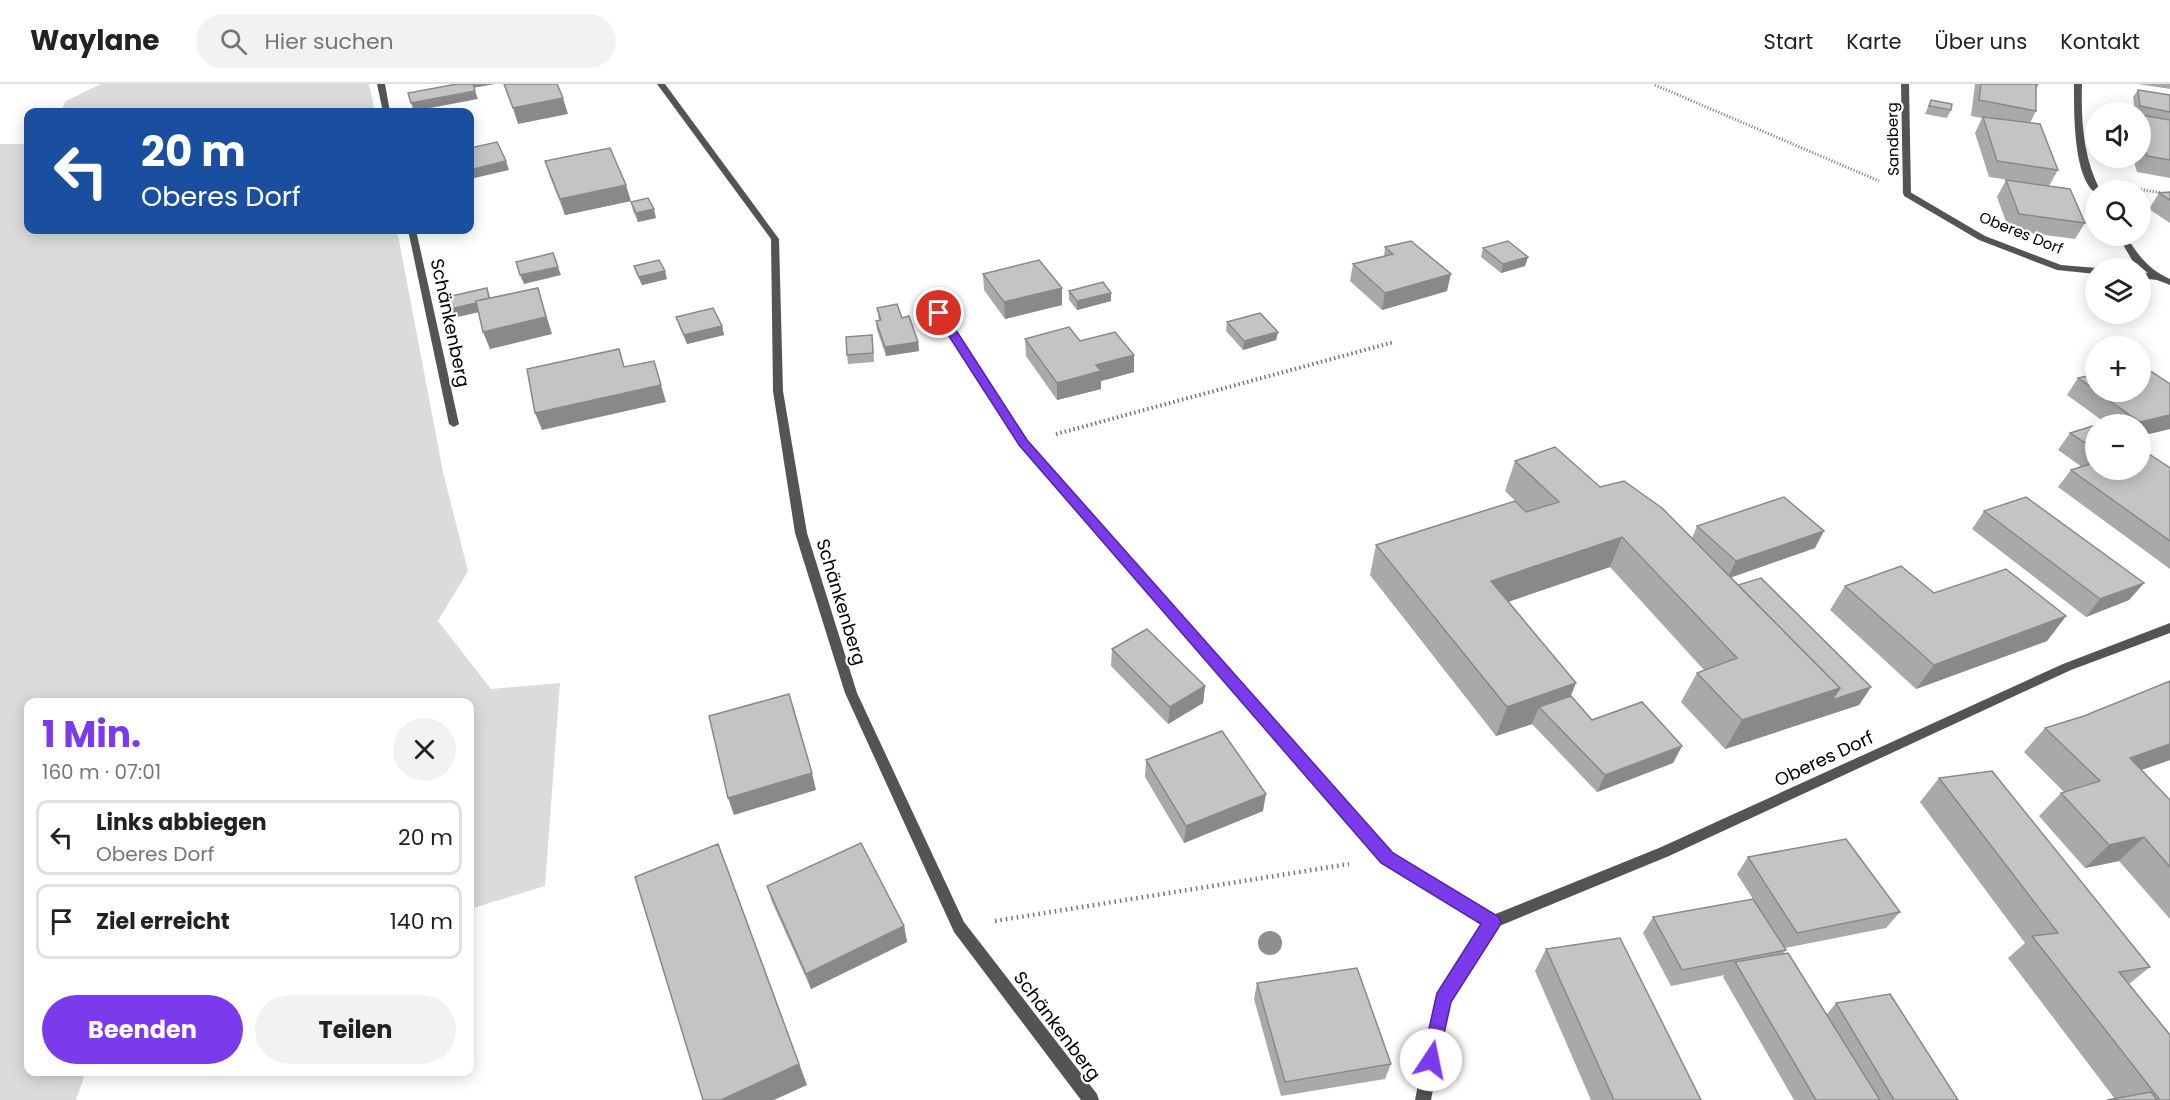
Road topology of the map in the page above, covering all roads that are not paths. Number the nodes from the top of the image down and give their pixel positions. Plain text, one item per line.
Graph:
1 (381, 84) edge
2 (661, 84) edge
3 (1905, 84) edge
4 (2078, 84) edge
5 (386, 108) edge
6 (2090, 180) edge
7 (1907, 194) joint
8 (413, 234) edge
9 (2128, 246) edge
10 (2085, 270) edge
11 (2151, 276) edge
12 (2159, 277) junction
13 (2170, 282) edge
14 (927, 294) dead end
15 (454, 424) dead end
16 (2170, 628) edge
17 (1492, 922) junction
18 (1091, 1100) edge
19 (1423, 1100) edge

1 - 5 street
2 - 18 street, Schänkenberg
3 - 7 street, Sandberg
4 - 6 street
7 - 10 street, Oberes Dorf
8 - 15 street, Schänkenberg
9 - 12 street
11 - 12 street
12 - 13 street
14 - 17 street
16 - 17 street, Oberes Dorf
17 - 19 street

